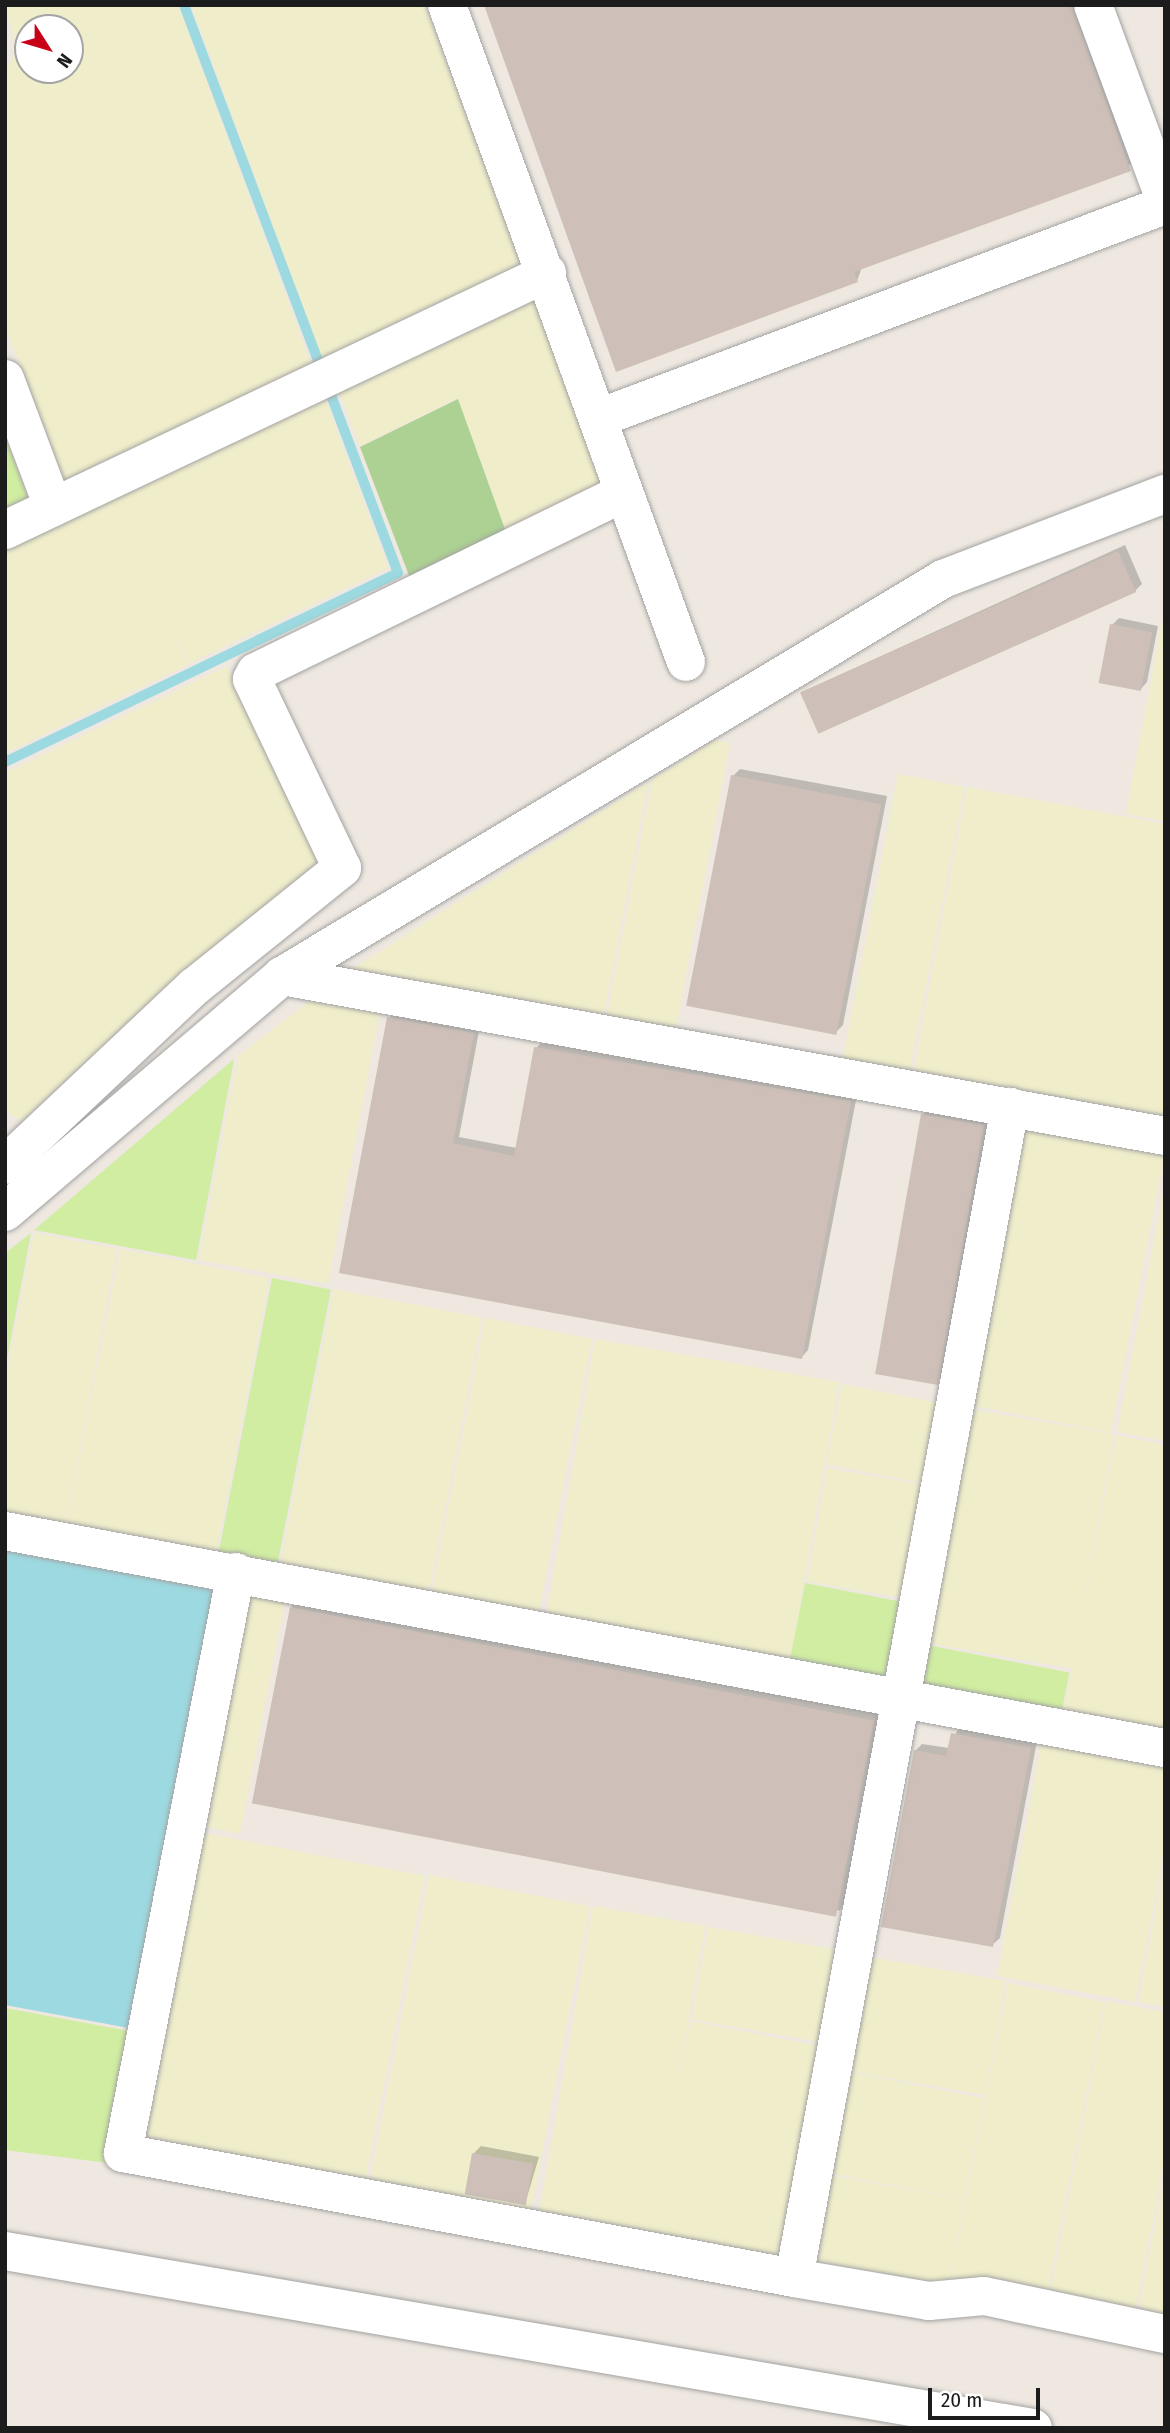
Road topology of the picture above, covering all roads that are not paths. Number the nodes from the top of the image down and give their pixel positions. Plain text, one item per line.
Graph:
1 (447, 5) edge
2 (1093, 5) edge
3 (1165, 202) edge
4 (547, 273) junction
5 (5, 379) edge
6 (599, 418) junction
7 (623, 492) junction
8 (1158, 499) edge
9 (53, 507) junction
10 (5, 530) edge
11 (686, 662) dead end
12 (282, 976) junction
13 (1010, 1107) junction
14 (1165, 1136) edge
15 (10, 1147) edge
16 (5, 1212) edge
17 (5, 1531) edge
18 (236, 1573) junction
19 (901, 1698) junction
20 (1165, 1748) edge
21 (5, 2251) edge
22 (794, 2278) junction
23 (1165, 2334) edge
24 (1033, 2428) edge

1 - 4 street
2 - 3 street
3 - 6 street
4 - 6 street
4 - 9 street
5 - 9 street
6 - 7 street
7 - 11 street
7 - 15 street
8 - 12 street
9 - 10 street
12 - 13 street
12 - 16 street
13 - 14 street
13 - 19 street
17 - 18 street
18 - 19 street
18 - 22 street
19 - 20 street
19 - 22 street
21 - 24 street
22 - 23 street

